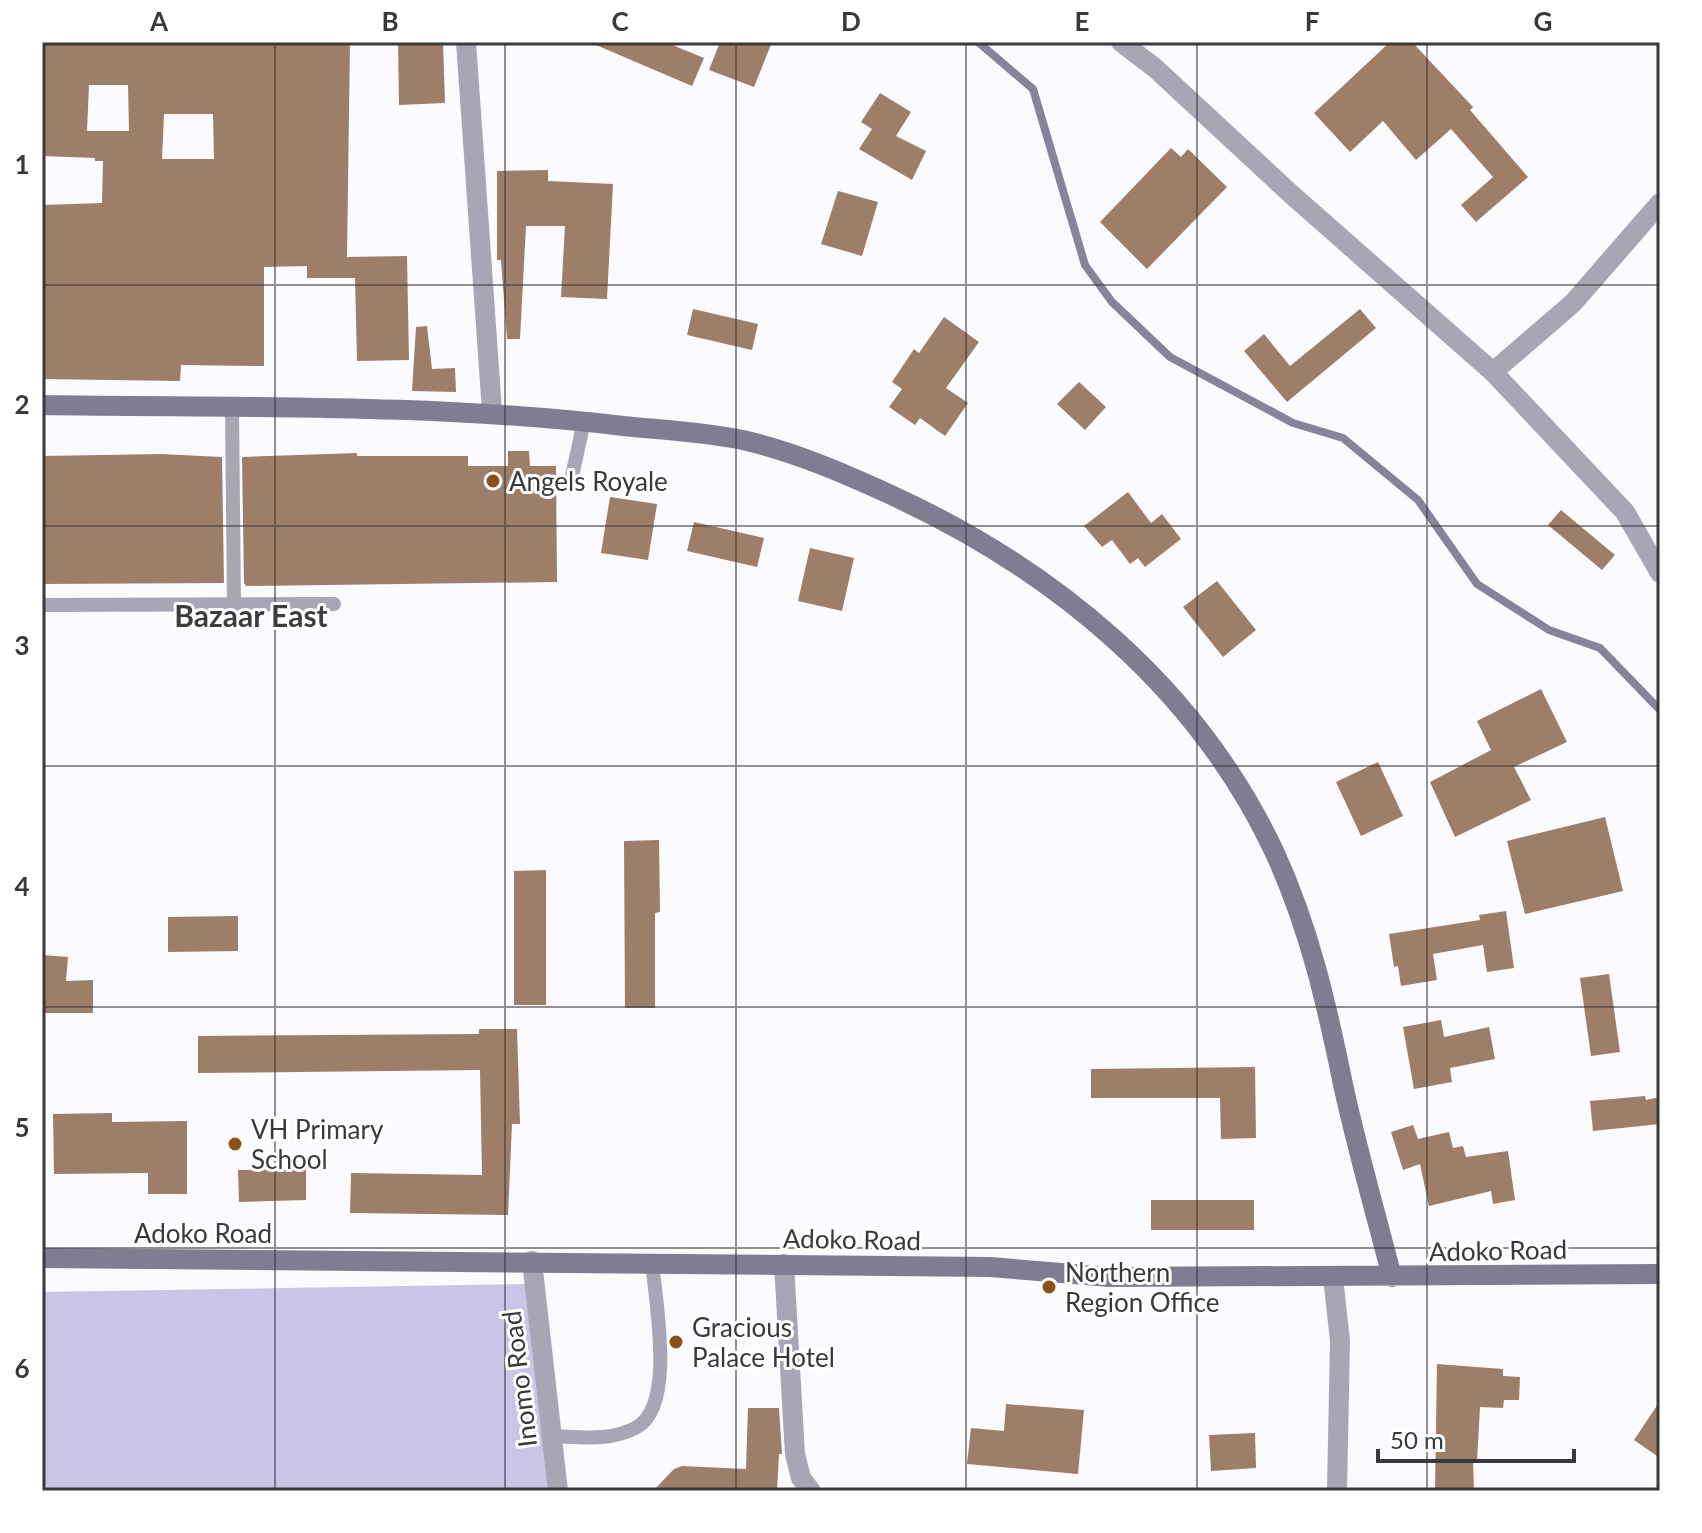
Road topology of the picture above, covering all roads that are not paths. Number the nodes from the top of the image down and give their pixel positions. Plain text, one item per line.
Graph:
1 (466, 42) edge
2 (1121, 42) edge
3 (1660, 203) edge
4 (1493, 372) junction
5 (42, 405) edge
6 (232, 408) junction
7 (492, 411) junction
8 (584, 421) junction
9 (571, 481) dead end
10 (1660, 573) edge
11 (334, 604) dead end
12 (42, 605) edge
13 (234, 605) junction
14 (42, 1258) edge
15 (532, 1261) junction
16 (652, 1261) junction
17 (784, 1264) junction
18 (1660, 1274) edge
19 (1333, 1277) junction
20 (1392, 1277) junction
21 (551, 1436) junction
22 (558, 1491) edge
23 (811, 1491) edge
24 (1337, 1491) edge

1 - 7 street
2 - 4 street
3 - 4 street
4 - 10 street
5 - 6 street
6 - 7 street
6 - 13 lane
7 - 8 street
8 - 9 lane
8 - 20 street
11 - 13 lane
12 - 13 lane
14 - 15 street, Adoko Road
15 - 16 street, Adoko Road
15 - 21 street, Inomo Road
16 - 17 street, Adoko Road
16 - 21 lane
17 - 19 street, Adoko Road
17 - 23 street
18 - 20 street, Adoko Road
19 - 20 street, Adoko Road
19 - 24 street
21 - 22 street, Inomo Road

